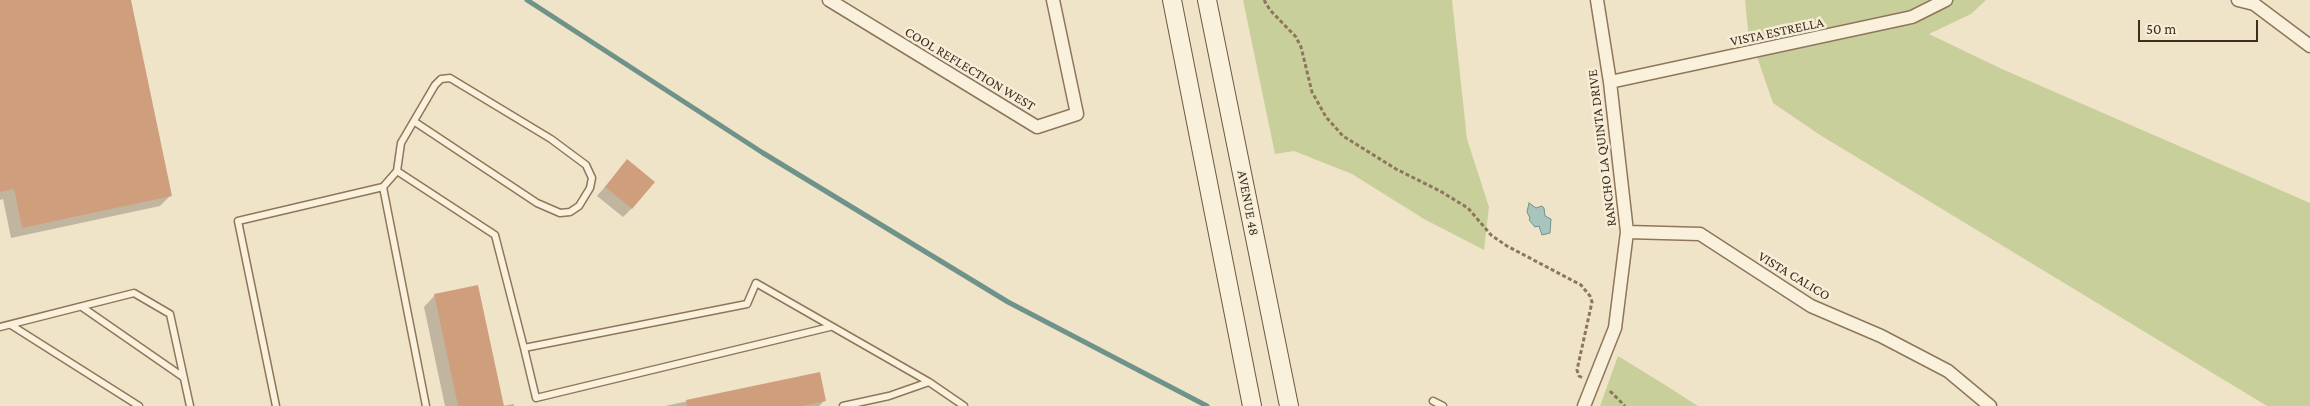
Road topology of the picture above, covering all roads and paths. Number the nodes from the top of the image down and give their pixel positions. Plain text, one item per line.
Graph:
1 (829, 0) edge
2 (1053, 0) edge
3 (1172, 0) edge
4 (1207, 0) edge
5 (1264, 0) edge
6 (1597, 0) edge
7 (1946, 0) edge
8 (2238, 0) edge
9 (2310, 46) edge
10 (1610, 82) junction
11 (415, 122) junction
12 (398, 171) junction
13 (383, 187) junction
14 (1627, 232) junction
15 (82, 306) junction
16 (11, 325) junction
17 (0, 327) edge
18 (830, 327) junction
19 (524, 348) junction
20 (183, 377) junction
21 (1583, 378) dead end
22 (929, 382) junction
23 (1610, 391) dead end
24 (1433, 401) dead end
25 (139, 406) edge
26 (190, 406) edge
27 (276, 406) edge
28 (426, 406) edge
29 (843, 406) edge
30 (964, 406) edge
31 (1252, 406) edge
32 (1289, 406) edge
33 (1443, 406) edge
34 (1584, 406) edge
35 (1625, 406) edge
36 (1990, 406) edge

1 - 2 street, COOL REFLECTION WEST
3 - 31 main road
4 - 32 main road, AVENUE 48
5 - 21 path
6 - 10 street, RANCHO LA QUINTA DRIVE
7 - 10 street, VISTA ESTRELLA
8 - 9 street
10 - 14 street, RANCHO LA QUINTA DRIVE
11 - 11 lane
11 - 12 lane
12 - 13 lane
12 - 19 lane
13 - 27 lane
13 - 28 lane
14 - 34 street, RANCHO LA QUINTA DRIVE
14 - 36 street, VISTA CALICO
15 - 16 lane
15 - 20 lane
15 - 20 lane
16 - 17 lane
16 - 25 lane
18 - 19 lane
18 - 19 lane
18 - 22 lane
20 - 26 lane
22 - 29 lane
22 - 30 lane
23 - 35 path
24 - 33 lane

